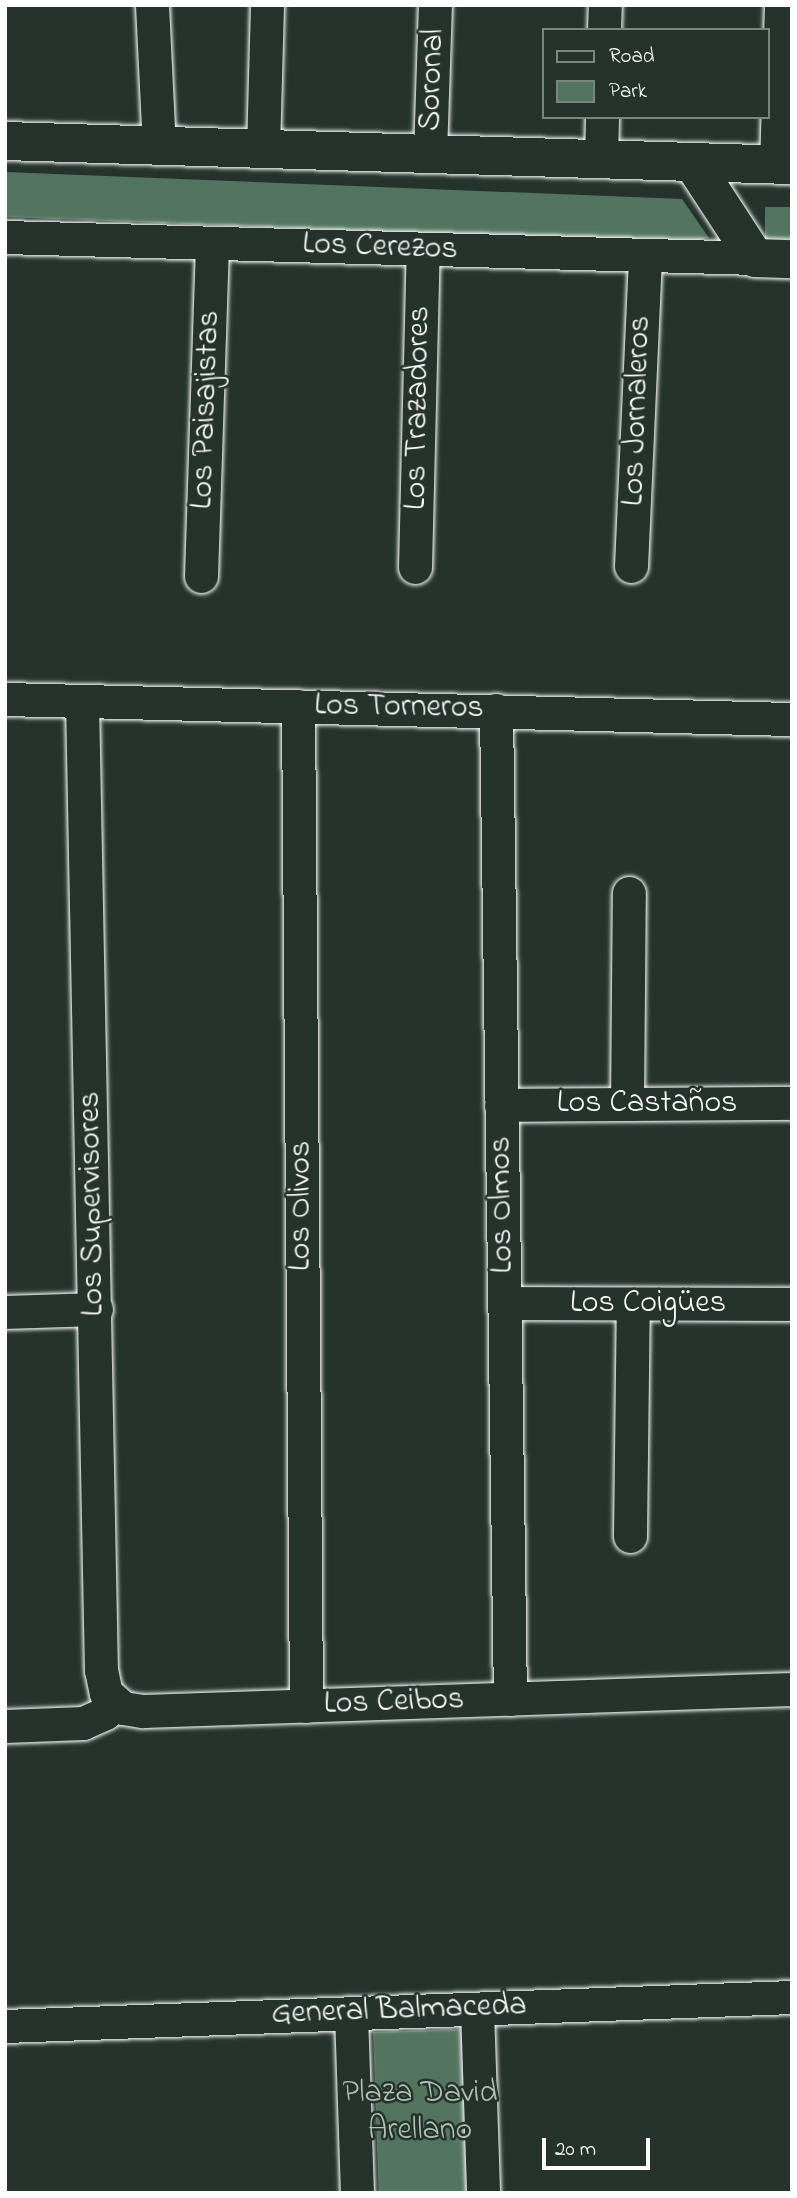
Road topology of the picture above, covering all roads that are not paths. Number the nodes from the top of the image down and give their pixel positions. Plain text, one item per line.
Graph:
1 (152, 5) edge
2 (267, 5) edge
3 (435, 5) edge
4 (605, 5) edge
5 (780, 5) edge
6 (604, 28) edge
7 (602, 119) edge
8 (5, 141) edge
9 (159, 146) junction
10 (263, 149) junction
11 (430, 154) junction
12 (601, 159) junction
13 (693, 163) junction
14 (784, 165) edge
15 (5, 237) edge
16 (212, 243) junction
17 (423, 249) junction
18 (645, 256) junction
19 (774, 259) edge
20 (631, 566) dead end
21 (415, 567) dead end
22 (201, 576) dead end
23 (5, 699) edge
24 (82, 701) junction
25 (298, 706) junction
26 (496, 710) junction
27 (792, 719) edge
28 (629, 892) dead end
29 (792, 1103) edge
30 (627, 1104) junction
31 (501, 1105) junction
32 (505, 1303) junction
33 (633, 1304) junction
34 (792, 1304) edge
35 (96, 1309) junction
36 (5, 1312) edge
37 (630, 1535) dead end
38 (792, 1689) edge
39 (510, 1699) junction
40 (115, 1703) junction
41 (306, 1706) junction
42 (5, 1726) edge
43 (792, 1997) edge
44 (477, 2009) junction
45 (351, 2013) junction
46 (5, 2026) edge
47 (357, 2193) edge
48 (483, 2193) edge

1 - 9 street
2 - 10 street
3 - 11 street, Soronal
4 - 6 street
5 - 14 street
7 - 12 street
8 - 9 street
9 - 10 street
10 - 11 street
11 - 12 street
12 - 13 street
13 - 14 street
13 - 19 street, Los Cerezos
15 - 16 street, Los Cerezos
16 - 17 street, Los Cerezos
16 - 22 street, Los Paisajistas
17 - 18 street, Los Cerezos
17 - 21 street, Los Trazadores
18 - 19 street, Los Cerezos
18 - 20 street, Los Jornaleros
23 - 24 street, Los Torneros
24 - 25 street, Los Torneros
24 - 35 street, Los Supervisores
25 - 26 street, Los Torneros
25 - 41 street, Los Olivos
26 - 27 street, Los Torneros
26 - 31 street, Los Olmos
28 - 30 street
29 - 30 street, Los Castaños
30 - 31 street, Los Castaños
31 - 32 street, Los Olmos
32 - 33 street, Los Coigües
32 - 39 street, Los Olmos
33 - 34 street, Los Coigües
33 - 37 street
35 - 36 street
35 - 40 street, Los Supervisores
38 - 39 street, Los Ceibos
39 - 41 street, Los Ceibos
40 - 41 street, Los Ceibos
40 - 42 street
43 - 44 street, General Balmaceda
44 - 45 street, General Balmaceda
44 - 48 street
45 - 46 street, General Balmaceda
45 - 47 street

